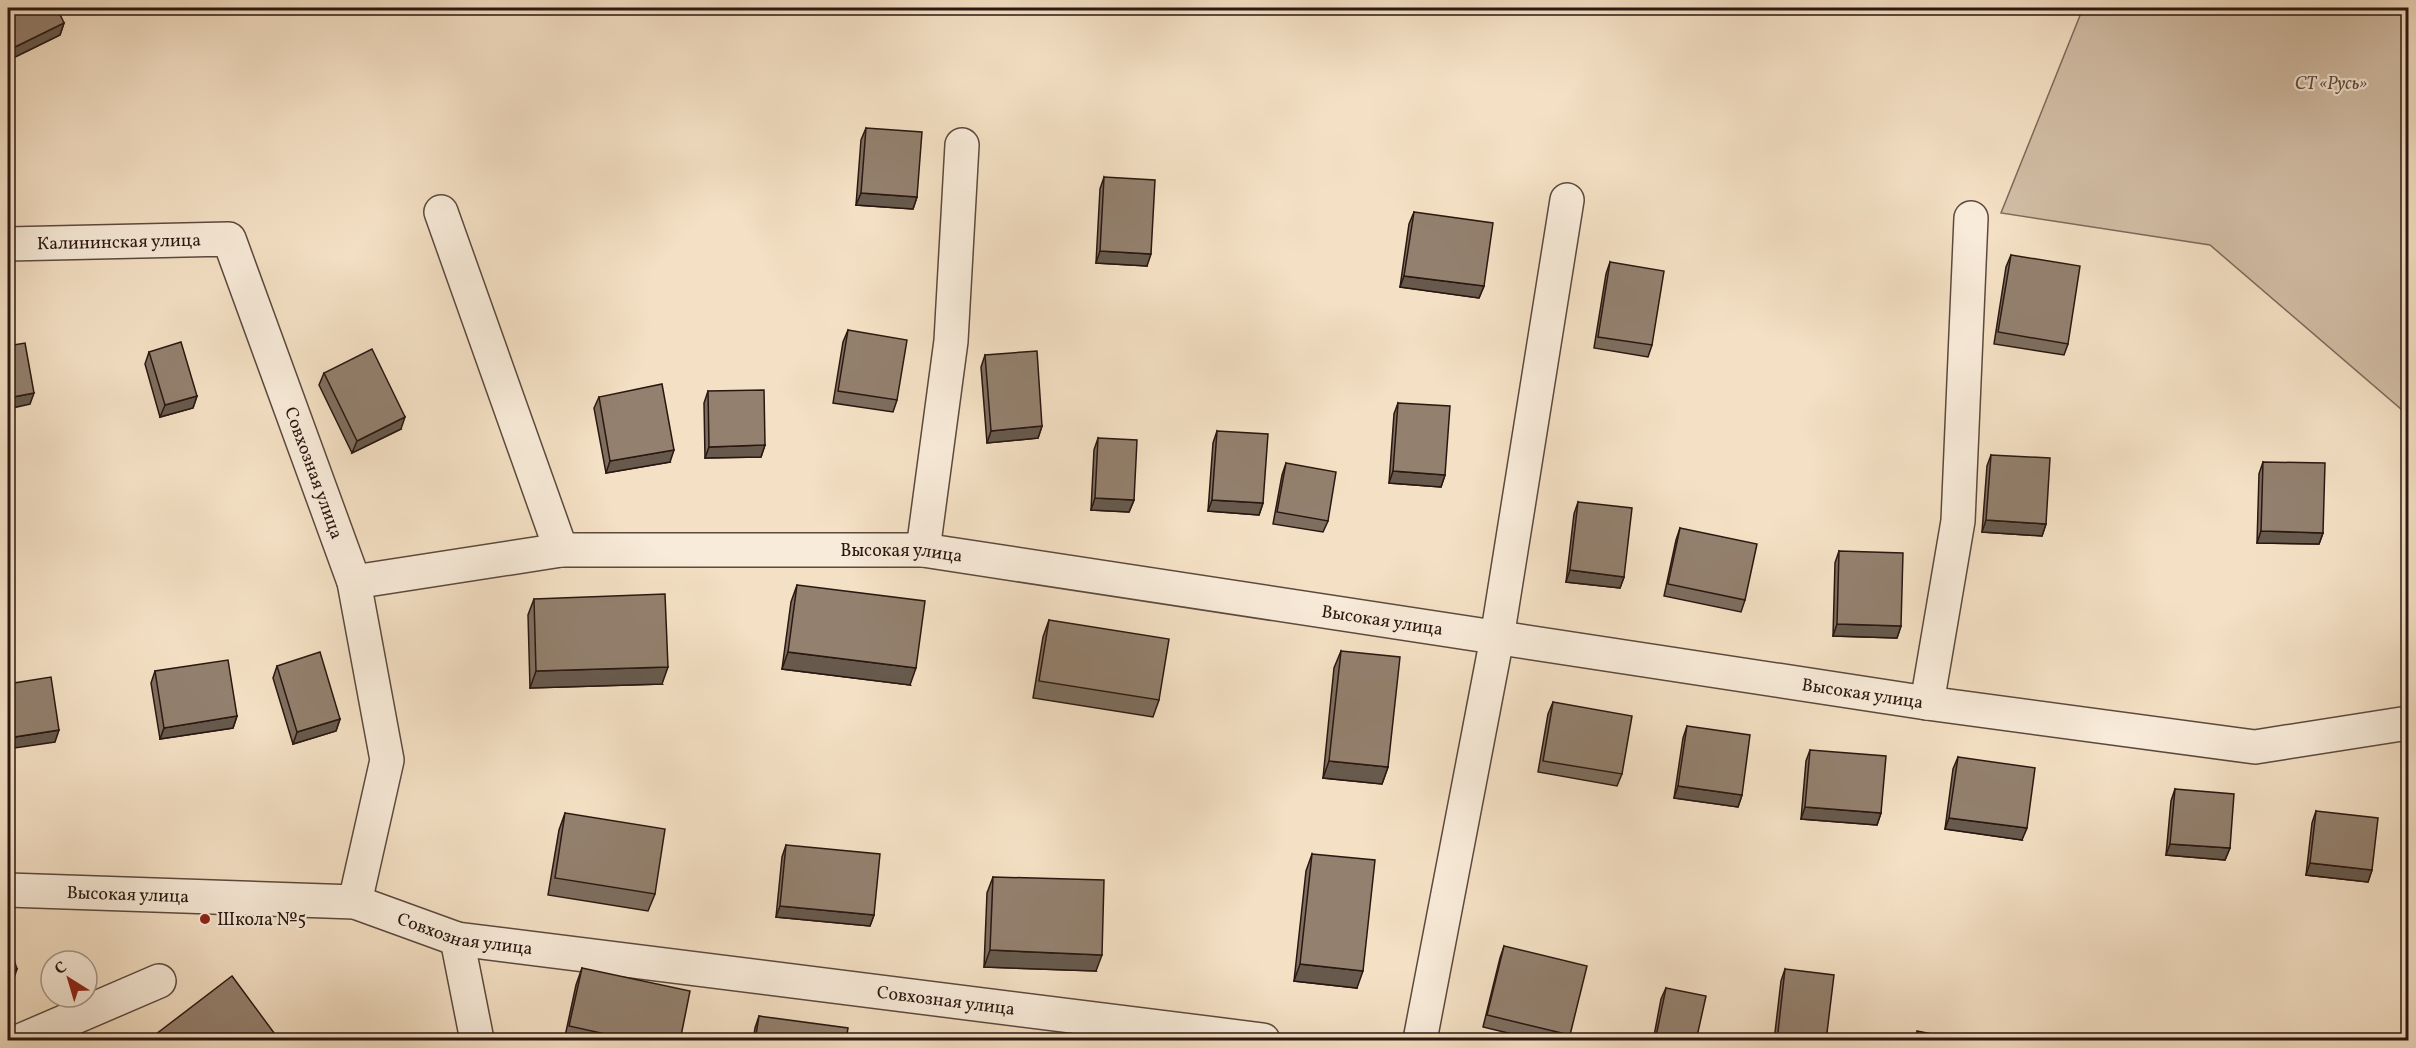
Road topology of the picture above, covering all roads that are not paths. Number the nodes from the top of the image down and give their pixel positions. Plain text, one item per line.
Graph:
1 (962, 145) dead end
2 (1567, 200) dead end
3 (441, 212) dead end
4 (1971, 218) dead end
5 (229, 239) joint
6 (8, 244) edge
7 (561, 550) junction
8 (923, 550) junction
9 (354, 582) junction
10 (1497, 638) junction
11 (1927, 703) junction
12 (2409, 723) edge
13 (8, 890) edge
14 (355, 902) junction
15 (457, 939) junction
16 (159, 981) dead end
17 (22, 1041) edge
18 (477, 1041) edge
19 (1263, 1041) edge
20 (1420, 1041) edge

1 - 8 street
2 - 10 street
3 - 7 street
4 - 11 street
5 - 6 street, Калининская улица
5 - 9 street, Совхозная улица
7 - 8 street, Высокая улица
7 - 9 street, Высокая улица
8 - 10 street, Высокая улица
9 - 14 street, Совхозная улица
10 - 11 street, Высокая улица
10 - 20 street
11 - 12 street, Высокая улица
13 - 14 street, Высокая улица
14 - 15 street, Совхозная улица
15 - 18 street
15 - 19 street, Совхозная улица
16 - 17 street

